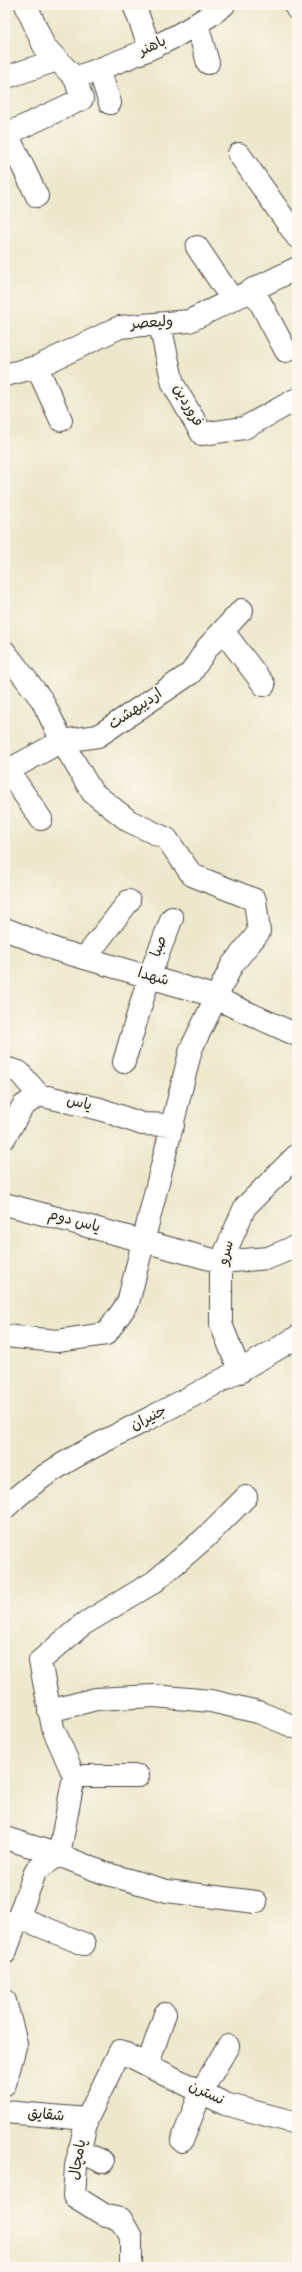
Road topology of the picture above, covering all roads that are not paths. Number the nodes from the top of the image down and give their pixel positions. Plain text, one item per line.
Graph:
1 (26, 5) edge
2 (134, 5) edge
3 (224, 5) edge
4 (295, 5) edge
5 (297, 9) edge
6 (197, 24) junction
7 (150, 48) junction
8 (57, 60) junction
9 (208, 63) dead end
10 (99, 69) junction
11 (7, 77) dead end
12 (75, 78) junction
13 (110, 104) dead end
14 (6, 134) edge
15 (239, 154) dead end
16 (37, 196) dead end
17 (297, 237) edge
18 (197, 247) dead end
19 (295, 272) edge
20 (253, 289) junction
21 (232, 299) junction
22 (160, 325) junction
23 (286, 351) dead end
24 (37, 367) junction
25 (5, 375) edge
26 (297, 399) edge
27 (61, 420) dead end
28 (242, 610) dead end
29 (223, 632) junction
30 (6, 654) edge
31 (264, 685) dead end
32 (62, 740) junction
33 (6, 769) edge
34 (41, 819) dead end
35 (129, 901) dead end
36 (172, 918) dead end
37 (5, 929) edge
38 (85, 958) junction
39 (149, 977) junction
40 (215, 998) junction
41 (295, 1029) edge
42 (124, 1062) dead end
43 (5, 1068) edge
44 (39, 1095) junction
45 (173, 1125) junction
46 (5, 1137) edge
47 (297, 1155) edge
48 (5, 1204) edge
49 (144, 1241) junction
50 (297, 1246) edge
51 (221, 1262) junction
52 (5, 1336) edge
53 (297, 1337) edge
54 (240, 1372) junction
55 (246, 1497) dead end
56 (5, 1508) edge
57 (49, 1711) junction
58 (297, 1728) edge
59 (74, 1776) junction
60 (138, 1776) dead end
61 (5, 1838) edge
62 (59, 1855) junction
63 (256, 1902) dead end
64 (18, 1917) junction
65 (84, 1944) dead end
66 (5, 1952) edge
67 (5, 2001) edge
68 (164, 2014) dead end
69 (228, 2046) dead end
70 (120, 2050) joint
71 (148, 2064) junction
72 (5, 2084) edge
73 (201, 2092) junction
74 (5, 2112) edge
75 (88, 2120) junction
76 (297, 2123) edge
77 (182, 2141) dead end
78 (79, 2151) junction
79 (103, 2162) dead end
80 (130, 2267) edge

1 - 8 street
2 - 7 street
3 - 6 street, باهنر
4 - 5 street
6 - 7 street, باهنر
6 - 9 street
7 - 10 street, باهنر
8 - 11 street
8 - 12 street
10 - 12 street, باهنر
10 - 13 street
12 - 14 street
14 - 16 street
15 - 17 street
18 - 21 street
19 - 20 street, ولیعصر
20 - 21 street, ولیعصر
20 - 23 street
21 - 22 street, ولیعصر
22 - 24 street, ولیعصر
22 - 26 street, فروردین
24 - 25 street, ولیعصر
24 - 27 street
28 - 29 street, اردیبهشت
29 - 31 street
29 - 32 street, اردیبهشت
30 - 32 street
32 - 33 street, اردیبهشت
32 - 40 street
33 - 34 street
35 - 38 street
36 - 39 street, صبا
37 - 38 street, شهدا
38 - 39 street, شهدا
39 - 40 street, شهدا
39 - 42 street, صبا
40 - 41 street, شهدا
40 - 45 street
43 - 44 street
44 - 45 street, یاس
44 - 46 street
45 - 49 street
47 - 51 street, سرو
48 - 49 street, یاس دوم
49 - 51 street, یاس دوم
49 - 52 street
50 - 51 street
51 - 54 street, سرو
53 - 54 street, جنیران
54 - 56 street, جنیران
55 - 57 street
57 - 58 street
57 - 59 street
59 - 60 street
59 - 62 street
61 - 62 street
62 - 63 street
62 - 64 street
64 - 65 street
64 - 66 street
67 - 72 street
68 - 71 street
69 - 73 street
70 - 71 street, نسترن
70 - 75 street, پامچال
71 - 73 street, نسترن
73 - 76 street, نسترن
73 - 77 street
74 - 75 street, شقایق
75 - 78 street, پامچال
78 - 79 street
78 - 80 street, پامچال

